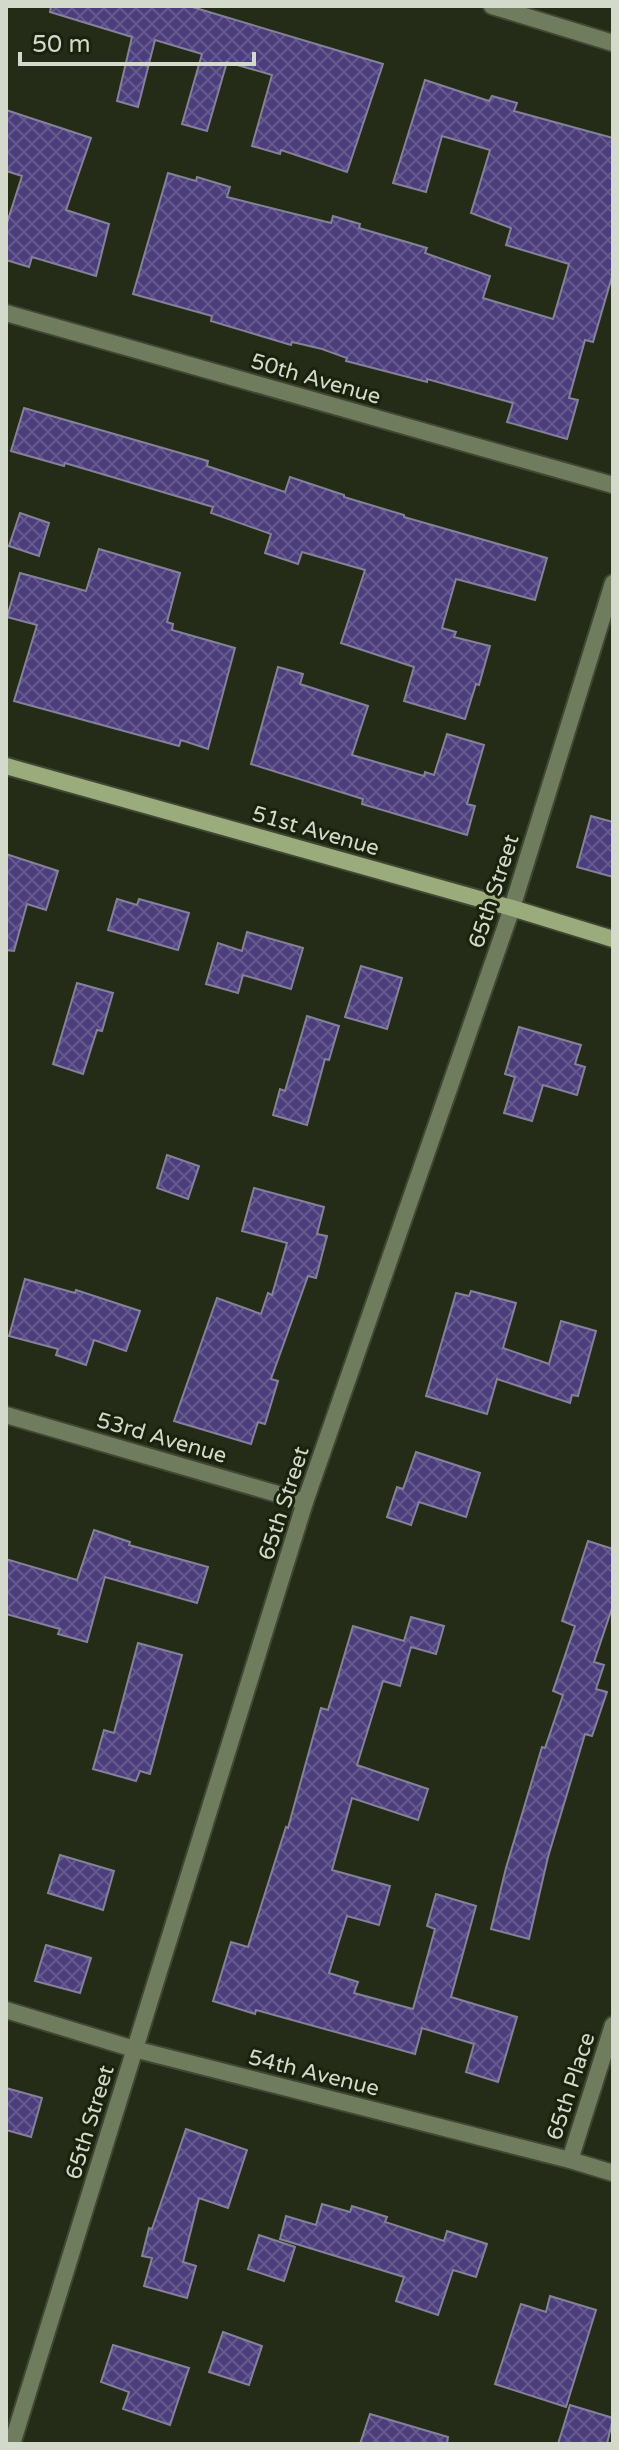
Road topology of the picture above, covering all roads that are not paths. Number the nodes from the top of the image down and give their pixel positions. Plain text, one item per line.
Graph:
1 (492, 6) edge
2 (613, 43) edge
3 (6, 313) edge
4 (613, 485) edge
5 (613, 583) edge
6 (6, 766) edge
7 (512, 908) junction
8 (613, 939) edge
9 (6, 1415) edge
10 (305, 1502) junction
11 (6, 2010) edge
12 (613, 2025) edge
13 (134, 2049) junction
14 (570, 2160) junction
15 (613, 2173) edge
16 (12, 2444) edge

1 - 2 street
3 - 4 street, 50th Avenue
5 - 7 street, 65th Street
6 - 7 street, 51st Avenue
7 - 8 street, 51st Avenue
7 - 10 street, 65th Street
9 - 10 street, 53rd Avenue
10 - 13 street, 65th Street
11 - 13 street, 54th Avenue
12 - 14 street, 65th Place
13 - 14 street, 54th Avenue
13 - 16 street, 65th Street
14 - 15 street, 54th Avenue

